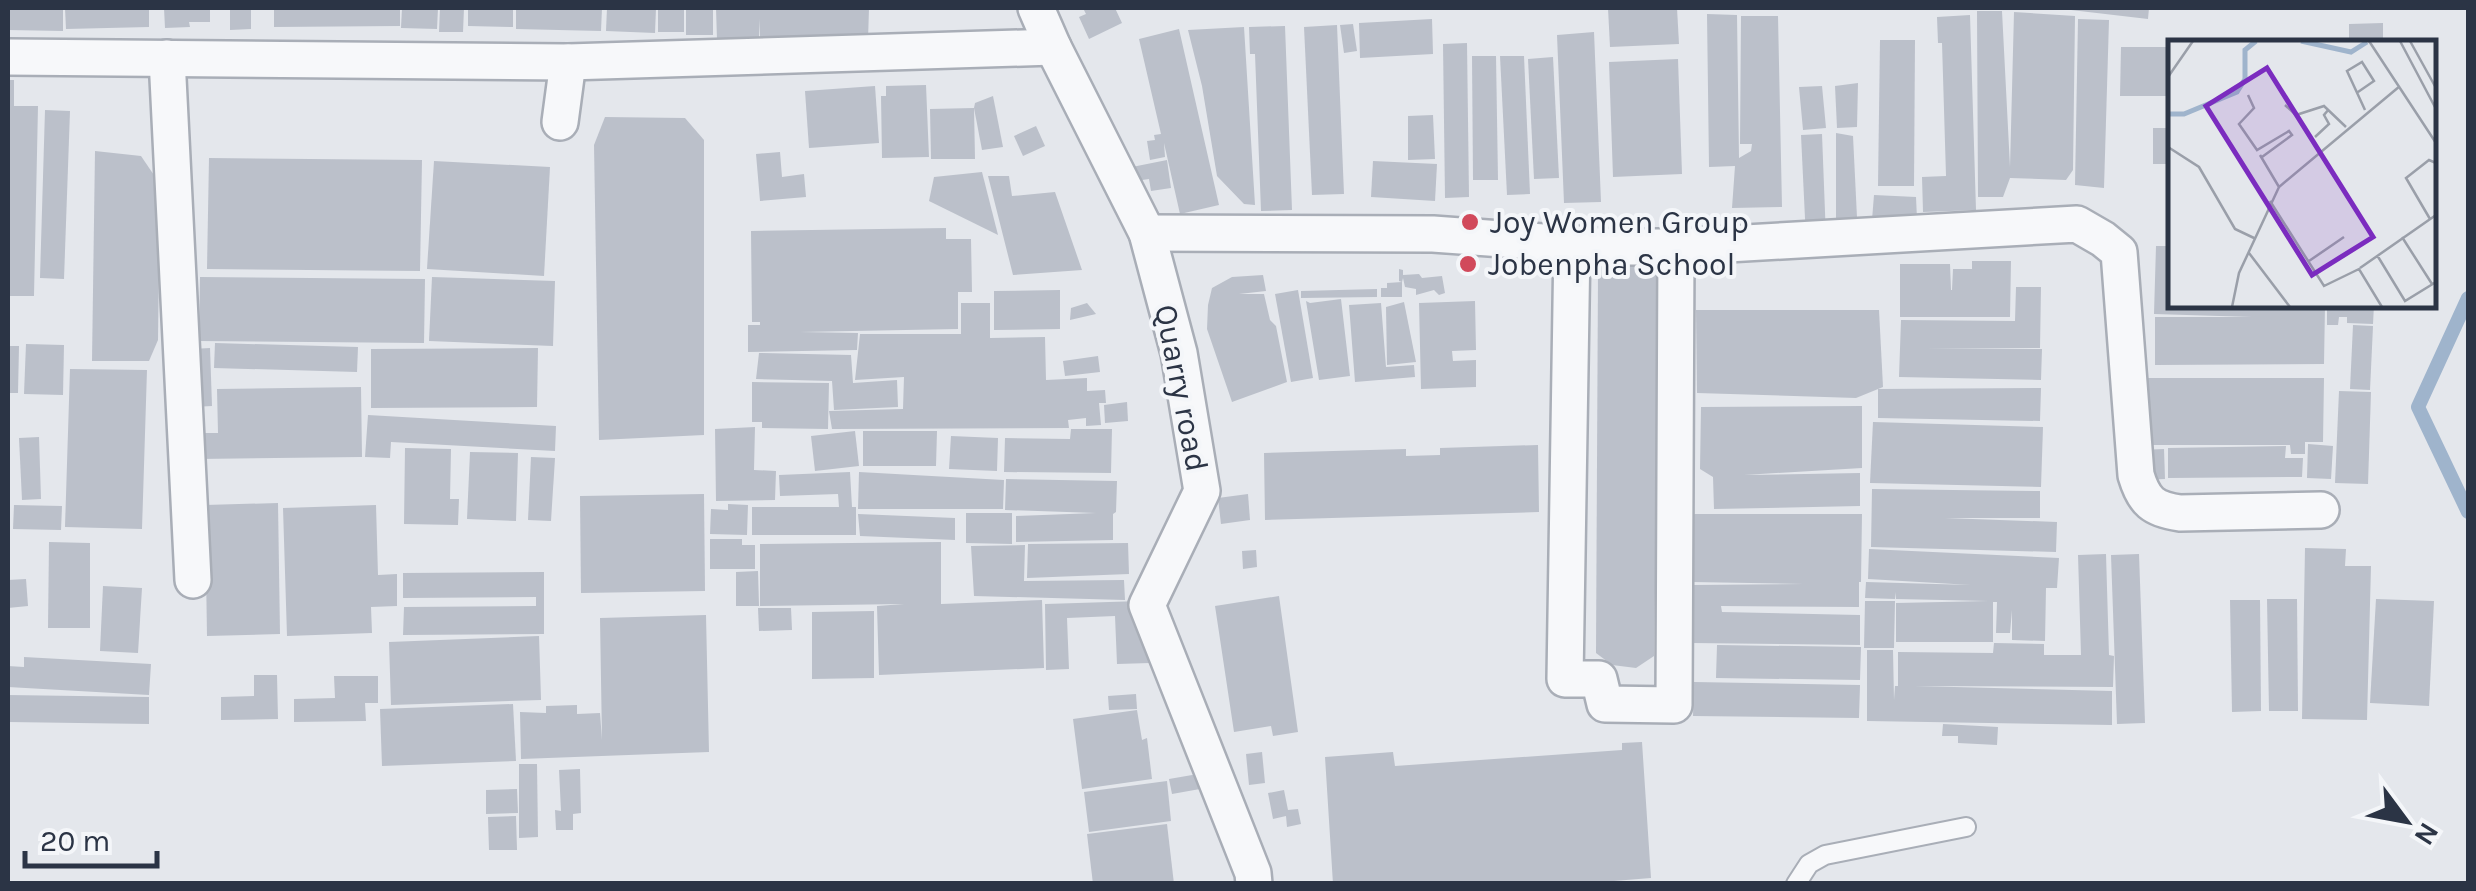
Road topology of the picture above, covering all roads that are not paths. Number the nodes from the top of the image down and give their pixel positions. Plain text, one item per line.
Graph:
1 (1036, 8) edge
2 (1054, 47) junction
3 (8, 57) edge
4 (167, 58) junction
5 (568, 62) junction
6 (560, 122) dead end
7 (1147, 233) junction
8 (1572, 243) junction
9 (1676, 247) junction
10 (2321, 510) dead end
11 (192, 580) dead end
12 (1966, 827) dead end
13 (1254, 884) edge
14 (1796, 884) edge

1 - 2 street, Quarry road
2 - 5 street
2 - 7 street, Quarry road
3 - 4 street
4 - 5 street
4 - 11 street
5 - 6 street
7 - 8 street
7 - 13 street, Quarry road
8 - 9 street
8 - 9 street
9 - 10 street
12 - 14 lane

